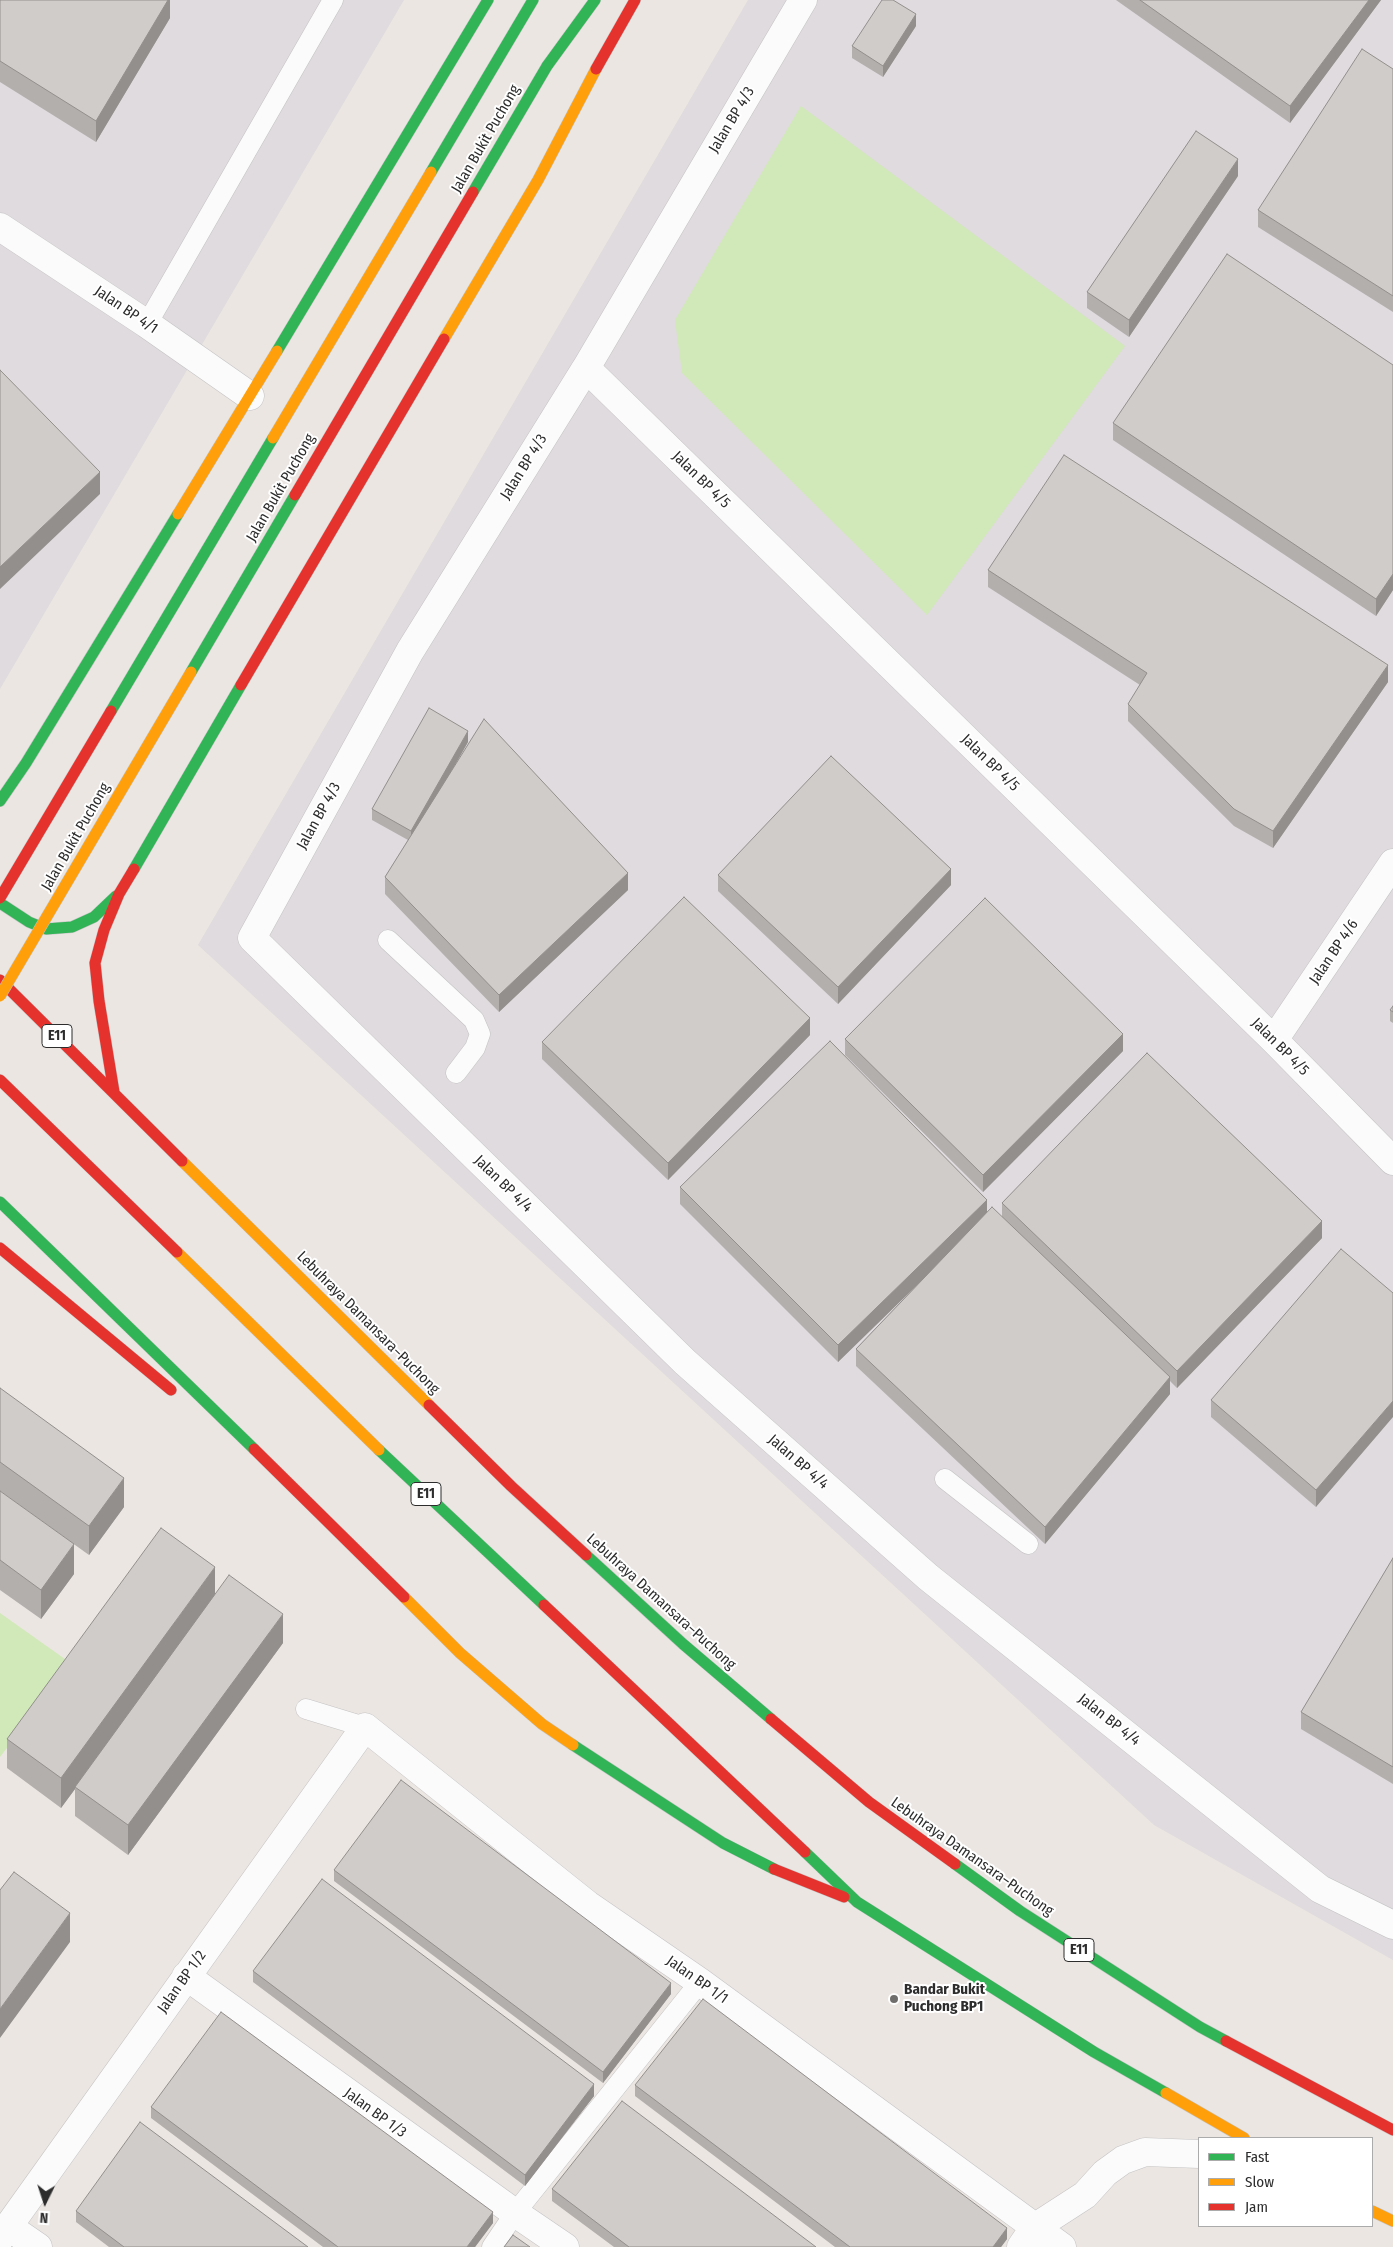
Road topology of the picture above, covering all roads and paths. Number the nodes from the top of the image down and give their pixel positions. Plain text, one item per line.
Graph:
1 (333, 0) edge
2 (488, 0) edge
3 (533, 0) edge
4 (595, 0) edge
5 (635, 0) edge
6 (803, 0) edge
7 (0, 227) edge
8 (147, 324) junction
9 (586, 368) junction
10 (250, 396) junction
11 (0, 801) edge
12 (1393, 862) edge
13 (119, 894) junction
14 (0, 898) edge
15 (0, 903) edge
16 (252, 938) joint
17 (388, 940) dead end
18 (0, 980) edge
19 (0, 996) edge
20 (1274, 1040) junction
21 (456, 1073) dead end
22 (0, 1080) edge
23 (114, 1092) junction
24 (1393, 1161) edge
25 (0, 1202) edge
26 (0, 1248) edge
27 (183, 1400) dead end
28 (206, 1419) dead end
29 (945, 1479) dead end
30 (328, 1521) junction
31 (1028, 1544) dead end
32 (306, 1709) dead end
33 (365, 1727) junction
34 (857, 1902) junction
35 (1393, 1925) edge
36 (186, 1976) junction
37 (700, 1982) junction
38 (1393, 2130) edge
39 (1242, 2137) edge
40 (1198, 2154) edge
41 (1373, 2211) edge
42 (515, 2213) junction
43 (1393, 2221) edge
44 (5, 2232) edge
45 (1028, 2238) edge
46 (38, 2247) edge
47 (492, 2247) edge
48 (565, 2247) edge
49 (1062, 2247) edge

1 - 8 lane
2 - 10 main road
3 - 14 main road, Jalan Bukit Puchong
4 - 19 main road, Jalan Bukit Puchong, bridge
5 - 13 main road
6 - 9 street, Jalan BP 4/3
7 - 8 street, Jalan BP 4/1
8 - 10 street, Jalan BP 4/1
9 - 16 street, Jalan BP 4/3
9 - 20 street, Jalan BP 4/5
10 - 11 main road
12 - 20 street, Jalan BP 4/6
13 - 15 main road
13 - 23 main road
16 - 35 street, Jalan BP 4/4
17 - 21 lane
18 - 23 main road, Lebuhraya Damansara–Puchong / E11
20 - 24 street, Jalan BP 4/5
22 - 34 main road, E11
23 - 38 main road, Lebuhraya Damansara–Puchong / E11
25 - 30 main road
26 - 27 main road
28 - 30 main road
29 - 31 lane
30 - 34 main road
32 - 33 lane
33 - 36 street, Jalan BP 1/2
33 - 37 street, Jalan BP 1/1
34 - 39 main road, E11
36 - 42 street, Jalan BP 1/3
36 - 44 street, Jalan BP 1/2
37 - 42 lane
37 - 45 street, Jalan BP 1/1
40 - 45 street
41 - 43 main road
42 - 47 lane
42 - 48 street, Jalan BP 1/3
44 - 46 street
45 - 49 street, Jalan BP 1/1

